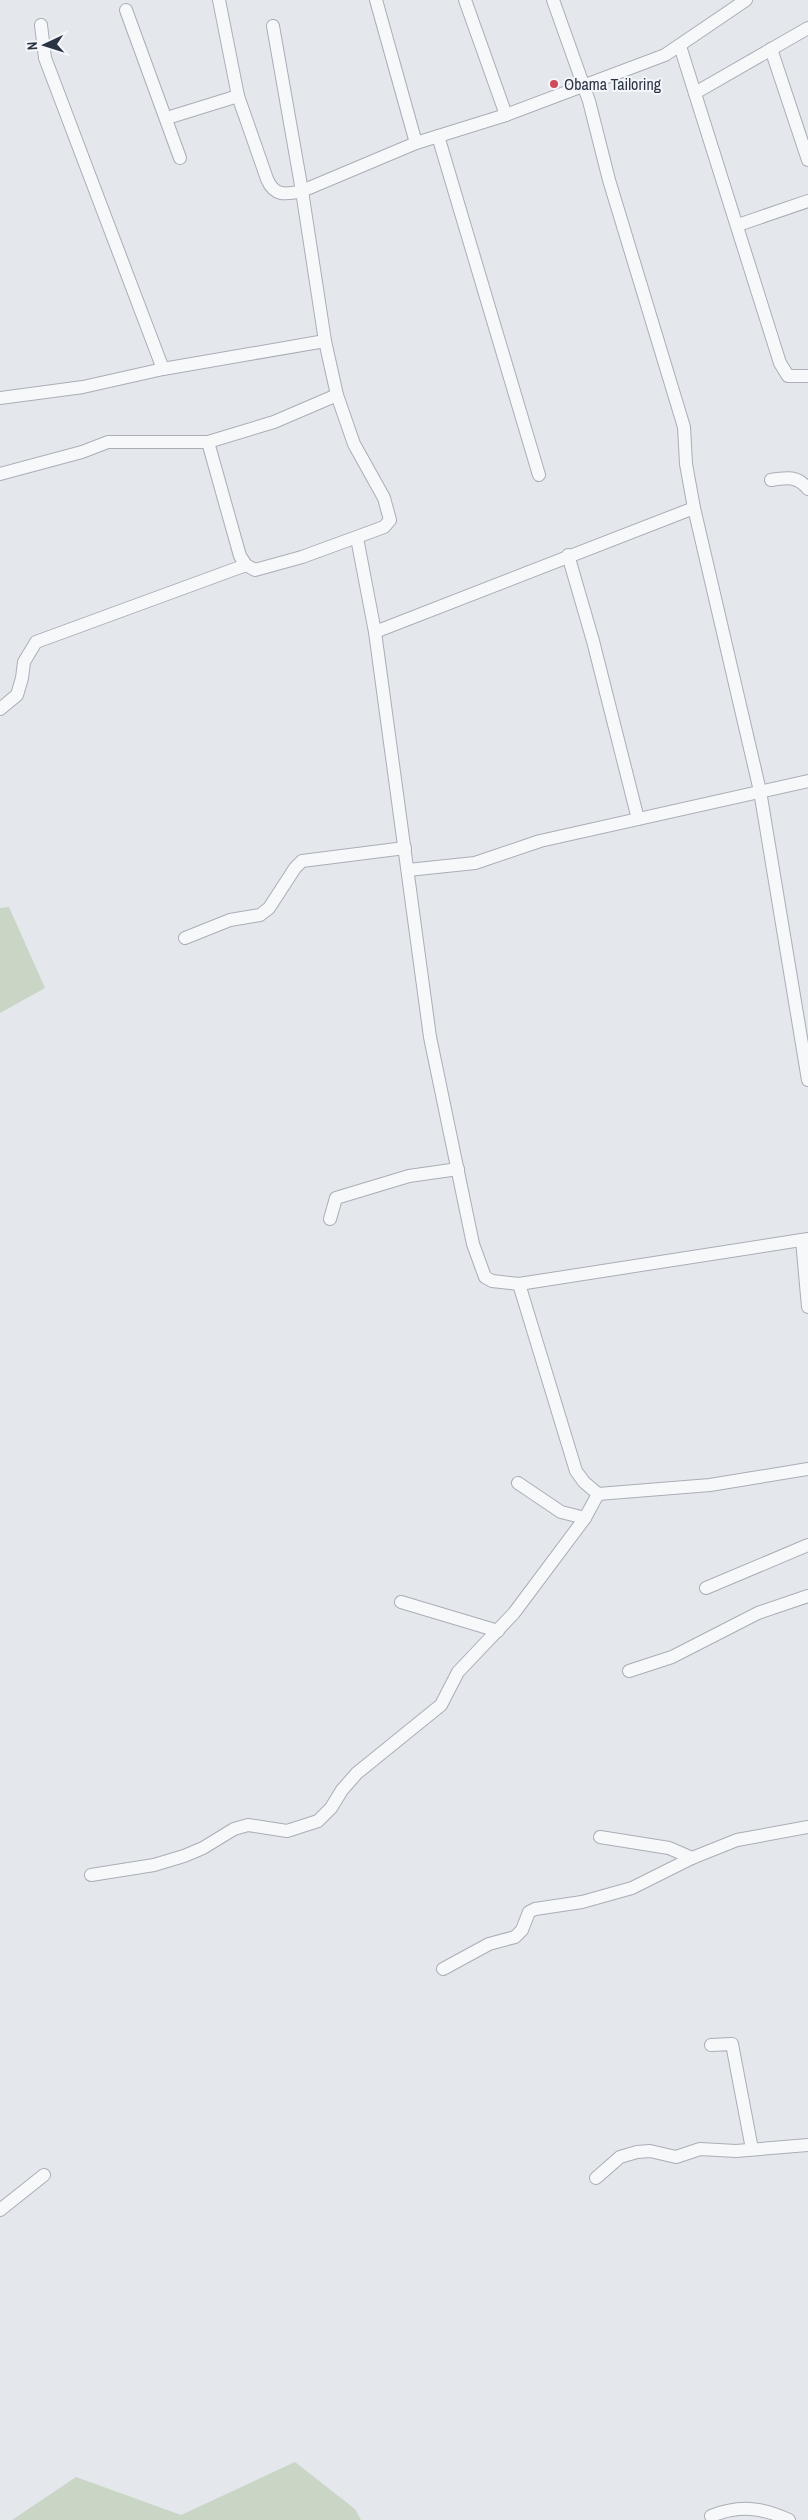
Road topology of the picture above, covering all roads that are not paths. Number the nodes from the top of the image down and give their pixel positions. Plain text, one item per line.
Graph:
1 (219, 0) edge
2 (376, 0) edge
3 (465, 0) edge
4 (553, 0) edge
5 (746, 0) edge
6 (126, 10) dead end
7 (41, 25) dead end
8 (273, 26) dead end
9 (808, 28) edge
10 (680, 46) junction
11 (771, 49) junction
12 (584, 87) junction
13 (695, 93) junction
14 (238, 96) junction
15 (506, 115) junction
16 (166, 118) junction
17 (438, 136) junction
18 (416, 143) junction
19 (180, 158) dead end
20 (808, 160) edge
21 (302, 191) junction
22 (808, 201) edge
23 (738, 225) junction
24 (325, 341) junction
25 (163, 370) junction
26 (808, 376) edge
27 (337, 395) junction
28 (0, 398) edge
29 (208, 442) junction
30 (0, 474) edge
31 (539, 475) dead end
32 (771, 480) dead end
33 (808, 490) edge
34 (694, 508) junction
35 (357, 538) junction
36 (568, 555) junction
37 (246, 565) junction
38 (375, 632) junction
39 (0, 709) edge
40 (808, 781) edge
41 (760, 791) junction
42 (638, 819) junction
43 (405, 848) junction
44 (408, 870) junction
45 (185, 938) dead end
46 (808, 1080) edge
47 (458, 1170) junction
48 (330, 1219) dead end
49 (805, 1240) edge
50 (519, 1284) junction
51 (808, 1307) edge
52 (808, 1469) edge
53 (518, 1483) dead end
54 (598, 1494) junction
55 (585, 1518) junction
56 (808, 1544) edge
57 (706, 1588) dead end
58 (808, 1596) edge
59 (401, 1602) dead end
60 (498, 1631) junction
61 (630, 1671) dead end
62 (808, 1827) edge
63 (600, 1837) dead end
64 (692, 1858) junction
65 (91, 1875) dead end
66 (443, 1969) dead end
67 (711, 2045) dead end
68 (808, 2145) edge
69 (752, 2149) junction
70 (44, 2175) dead end
71 (596, 2178) dead end
72 (0, 2210) edge
73 (710, 2516) dead end
74 (789, 2520) edge

1 - 14 street
2 - 18 street
3 - 15 street
4 - 12 street
5 - 10 street
6 - 16 street
7 - 25 street
8 - 21 street
9 - 11 street
10 - 12 street
10 - 13 street
11 - 13 street
11 - 20 street
12 - 15 street
12 - 34 street
13 - 23 street
14 - 16 street
14 - 21 street
15 - 17 street
16 - 19 street
17 - 18 street
17 - 31 street
18 - 21 street
21 - 24 street
22 - 23 street
23 - 26 street
24 - 25 street
24 - 27 street
25 - 28 street
27 - 29 street
27 - 35 street
29 - 30 street
29 - 37 street
32 - 33 street
34 - 36 street
34 - 41 street
35 - 37 street
35 - 38 street
36 - 38 street
36 - 42 street
37 - 39 street
38 - 43 street
40 - 41 street
41 - 42 street
41 - 46 street
42 - 44 street
43 - 44 street
43 - 45 street
44 - 47 street
47 - 48 street
47 - 50 street
49 - 50 street
49 - 51 street
50 - 54 street
52 - 54 street
53 - 55 street
54 - 55 street
55 - 60 street
56 - 57 street
58 - 61 street
59 - 60 street
60 - 65 street
62 - 64 street
63 - 64 street
64 - 66 street
67 - 69 street
68 - 69 street
69 - 71 street
70 - 72 street
73 - 74 street

